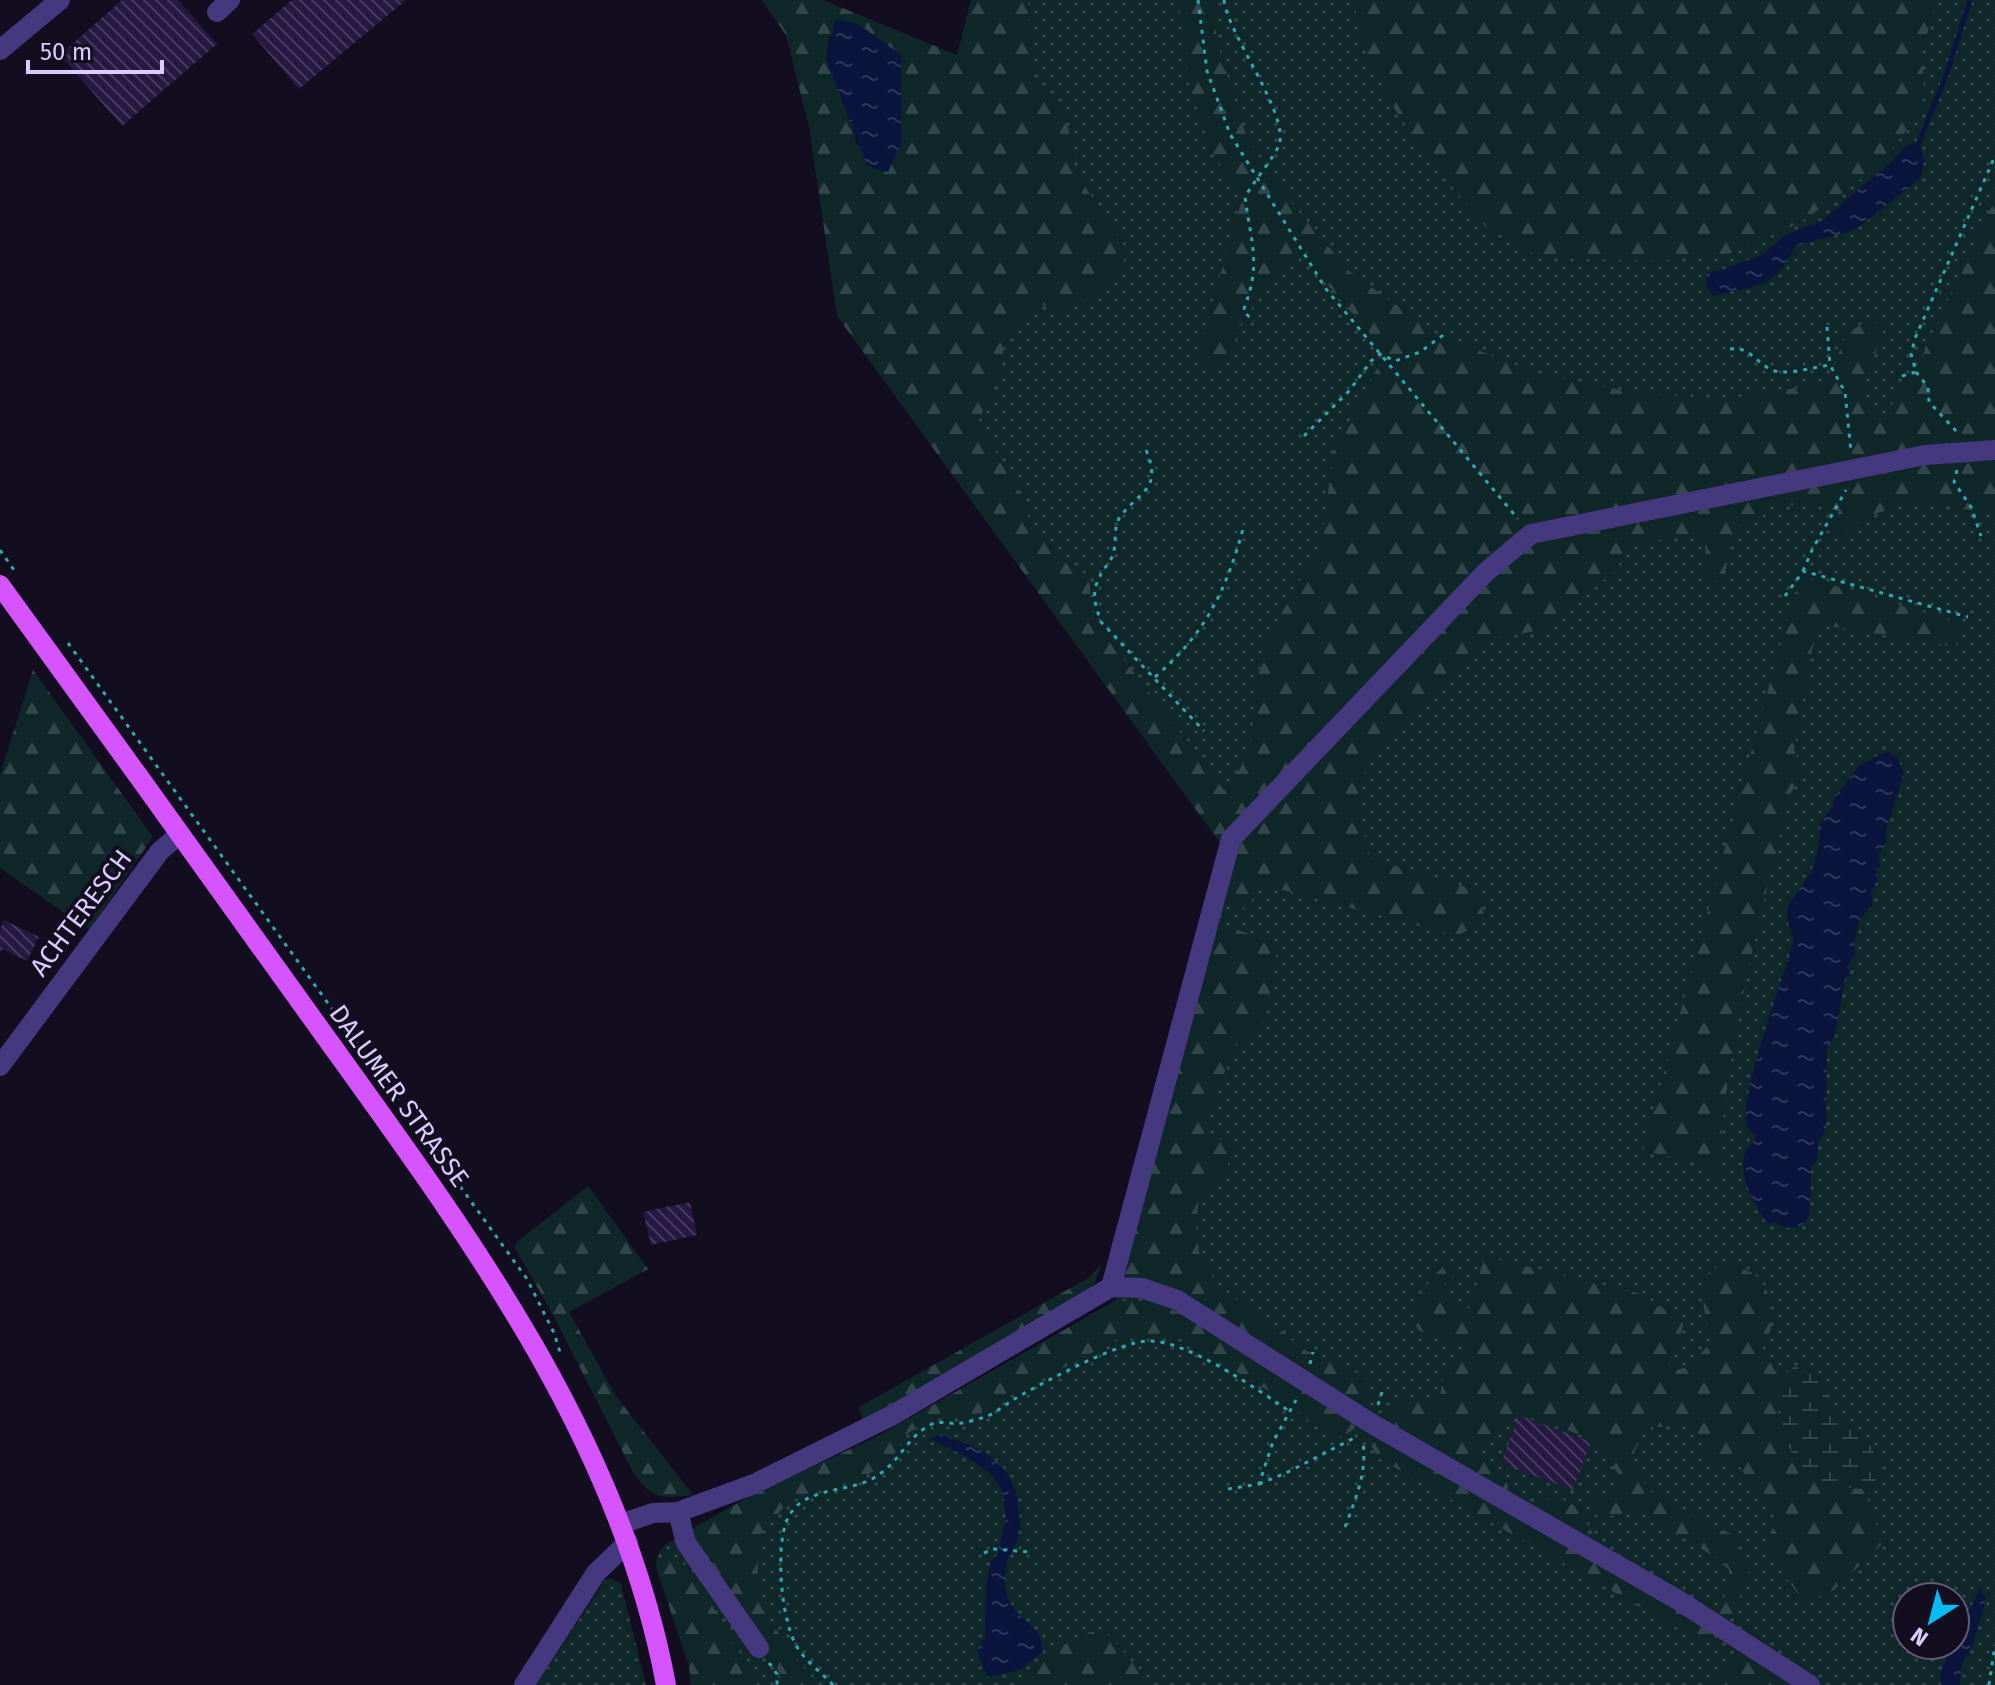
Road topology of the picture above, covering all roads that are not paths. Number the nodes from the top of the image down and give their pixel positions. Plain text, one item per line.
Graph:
1 (60, 0) edge
2 (0, 50) edge
3 (1995, 450) edge
4 (0, 585) edge
5 (180, 834) junction
6 (0, 1066) edge
7 (1111, 1287) junction
8 (678, 1512) junction
9 (624, 1533) junction
10 (759, 1648) road end
11 (524, 1685) edge
12 (666, 1685) edge
13 (1810, 1685) edge

1 - 2 street
3 - 7 street
4 - 5 main road, DALUMER STRASSE
5 - 6 street, ACHTERESCH
5 - 9 main road, DALUMER STRASSE
7 - 8 street
7 - 13 street
8 - 9 street
8 - 10 street
9 - 11 street
9 - 12 main road, DALUMER STRASSE

